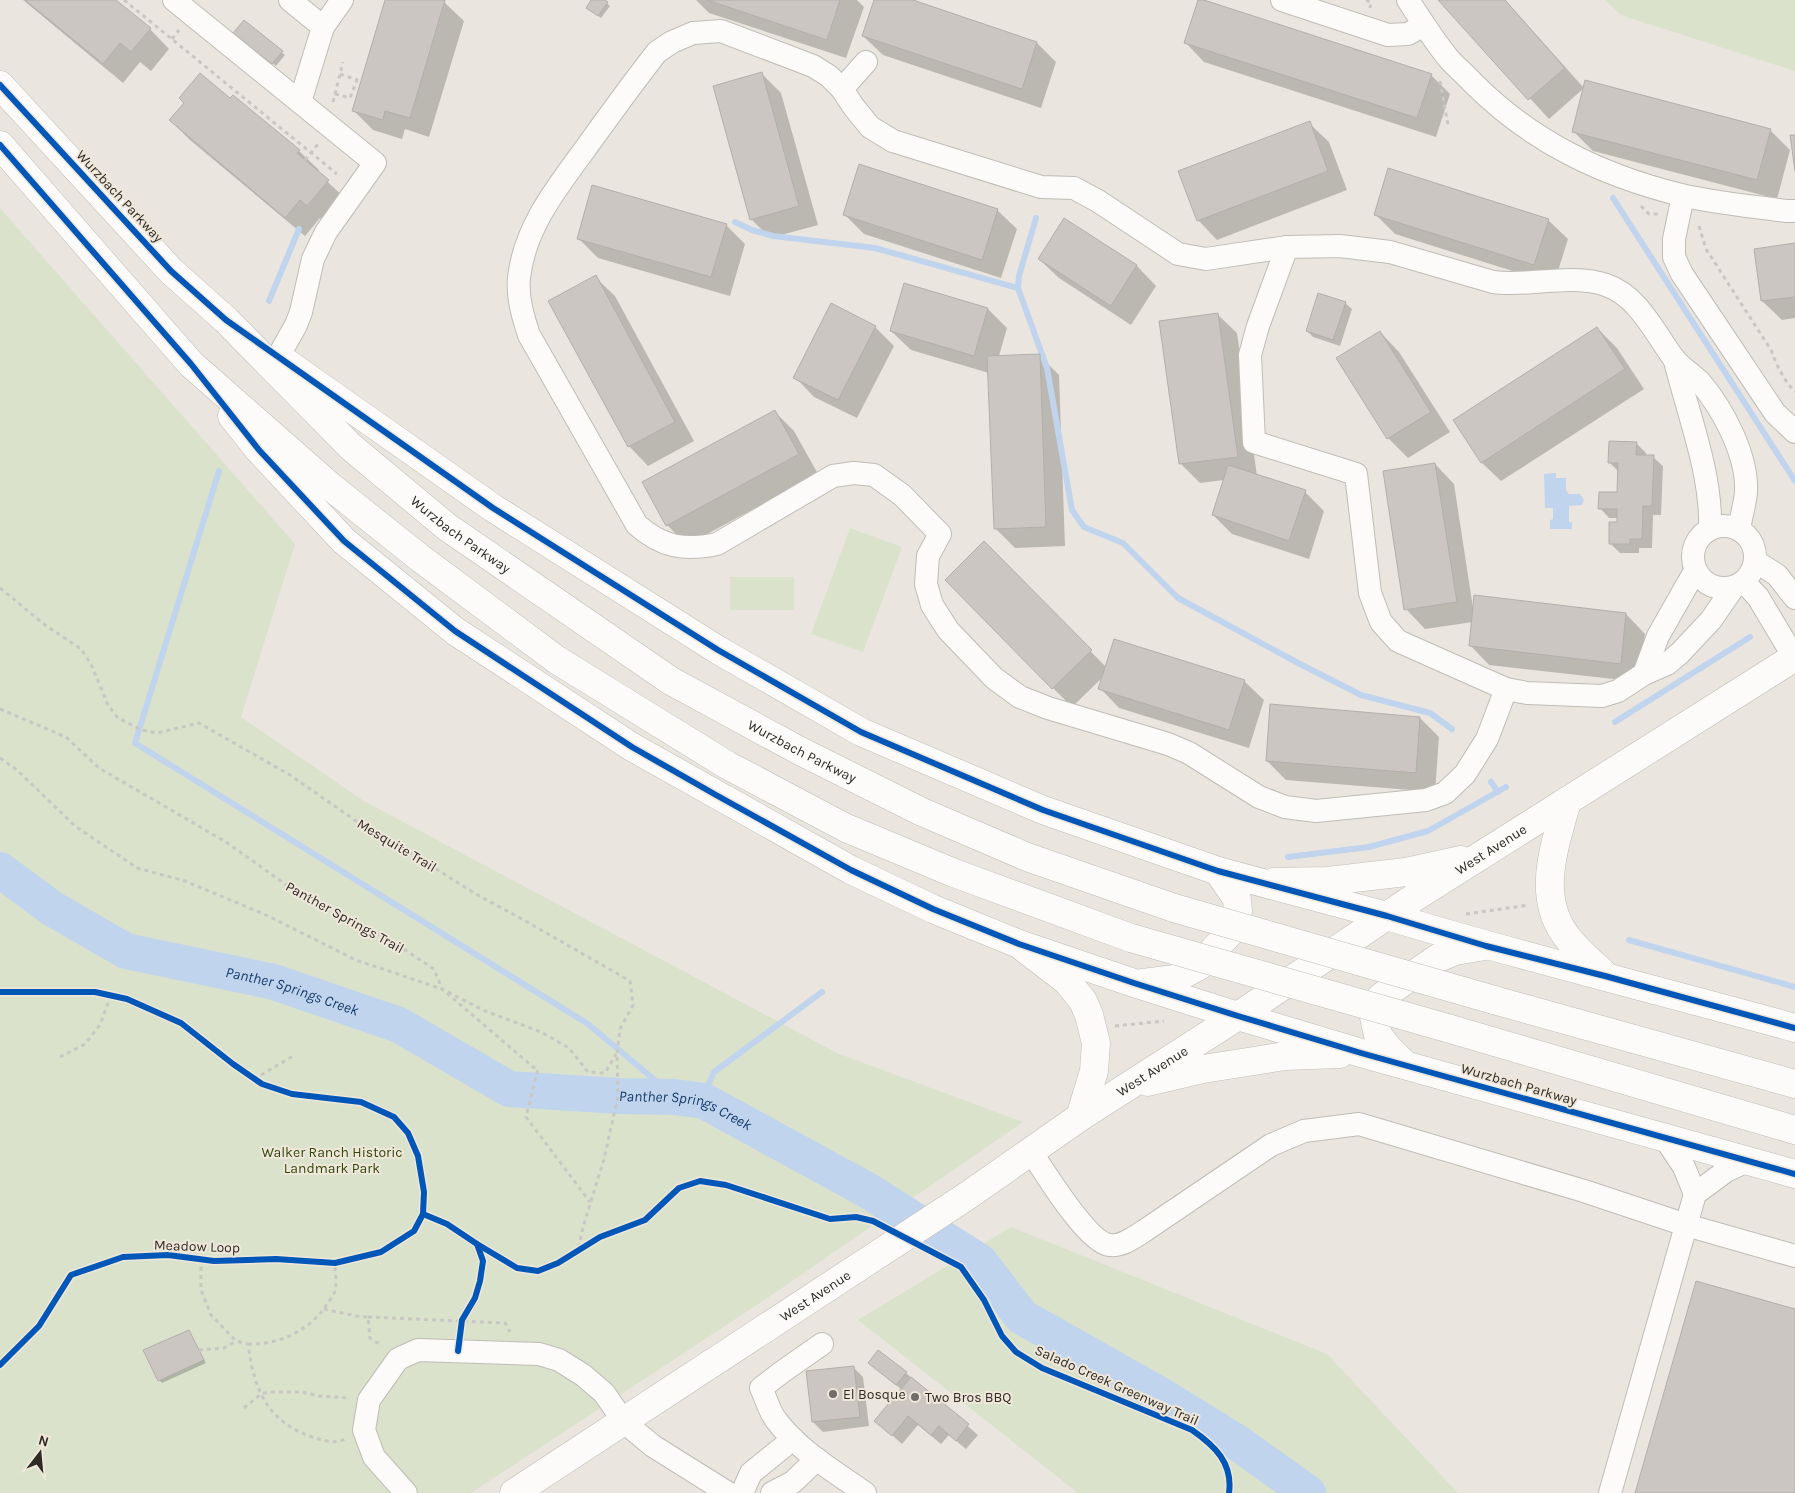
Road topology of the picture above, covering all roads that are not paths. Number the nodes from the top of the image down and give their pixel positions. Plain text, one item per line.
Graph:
1 (174, 0) edge
2 (290, 0) edge
3 (342, 0) edge
4 (1282, 0) edge
5 (1408, 0) edge
6 (1424, 25) junction
7 (323, 27) junction
8 (866, 62) dead end
9 (0, 85) edge
10 (842, 89) junction
11 (300, 102) junction
12 (0, 145) edge
13 (1683, 196) junction
14 (1795, 211) edge
15 (1287, 248) junction
16 (226, 320) junction
17 (278, 357) junction
18 (1675, 360) junction
19 (191, 364) junction
20 (1719, 410) junction
21 (1690, 417) junction
22 (1795, 432) edge
23 (1710, 529) junction
24 (1739, 529) junction
25 (1755, 561) junction
26 (1695, 571) junction
27 (1738, 585) junction
28 (1795, 598) edge
29 (1666, 621) junction
30 (1692, 640) junction
31 (1795, 658) edge
32 (1644, 674) junction
33 (1506, 689) junction
34 (1567, 801) junction
35 (1482, 855) junction
36 (1218, 871) junction
37 (1255, 882) junction
38 (1387, 916) junction
39 (1019, 944) junction
40 (1486, 946) junction
41 (1605, 976) junction
42 (1134, 983) junction
43 (1238, 1016) junction
44 (1795, 1028) edge
45 (1361, 1053) junction
46 (1405, 1065) junction
47 (1795, 1084) edge
48 (1130, 1086) junction
49 (1080, 1117) junction
50 (1795, 1130) edge
51 (1664, 1138) junction
52 (1030, 1152) junction
53 (1747, 1161) junction
54 (1795, 1174) edge
55 (1695, 1194) junction
56 (1686, 1225) junction
57 (1795, 1256) edge
58 (822, 1344) dead end
59 (624, 1422) junction
60 (793, 1439) junction
61 (816, 1459) junction
62 (406, 1493) edge
63 (514, 1493) edge
64 (728, 1493) edge
65 (742, 1493) edge
66 (772, 1493) edge
67 (865, 1493) edge
68 (1610, 1493) edge

1 - 11 lane
2 - 7 lane
3 - 7 lane
4 - 6 lane
5 - 6 lane
6 - 13 lane
7 - 11 lane
8 - 10 lane
9 - 16 main road, Wurzbach Parkway
10 - 15 lane
10 - 33 lane
11 - 17 lane
12 - 19 main road
13 - 14 lane
13 - 22 lane
15 - 18 lane
15 - 33 lane
16 - 17 main road
16 - 47 main road, Wurzbach Parkway, bridge
17 - 36 main road
18 - 20 lane
18 - 21 lane
19 - 39 main road
19 - 50 main road, bridge
20 - 21 lane
20 - 24 lane
21 - 23 lane
23 - 24 lane
23 - 26 lane
24 - 25 lane
25 - 27 lane
25 - 28 lane
26 - 27 lane
26 - 29 lane
27 - 30 lane
27 - 31 lane
29 - 30 lane
29 - 32 lane
30 - 32 lane
31 - 34 main road, West Avenue
32 - 33 lane
34 - 35 main road, West Avenue
34 - 41 main road
35 - 37 main road
35 - 38 main road, West Avenue
36 - 37 main road
36 - 42 main road
37 - 38 main road
38 - 40 main road
38 - 43 main road, West Avenue
39 - 42 main road, Wurzbach Parkway
39 - 49 main road
40 - 41 main road
40 - 46 main road
41 - 44 main road
42 - 43 main road, Wurzbach Parkway
43 - 45 main road, Wurzbach Parkway
43 - 48 main road, West Avenue
45 - 46 main road, Wurzbach Parkway
45 - 48 main road
46 - 51 main road, Wurzbach Parkway
48 - 49 main road, West Avenue
49 - 52 main road, West Avenue
51 - 53 main road, Wurzbach Parkway
51 - 55 lane
52 - 56 lane
52 - 59 main road, West Avenue
53 - 54 main road, Wurzbach Parkway
53 - 55 lane
55 - 56 lane
56 - 57 lane
56 - 68 lane
58 - 60 lane
59 - 62 lane
59 - 63 main road, West Avenue
59 - 64 lane
60 - 61 lane
60 - 65 lane
61 - 66 lane
61 - 67 lane

